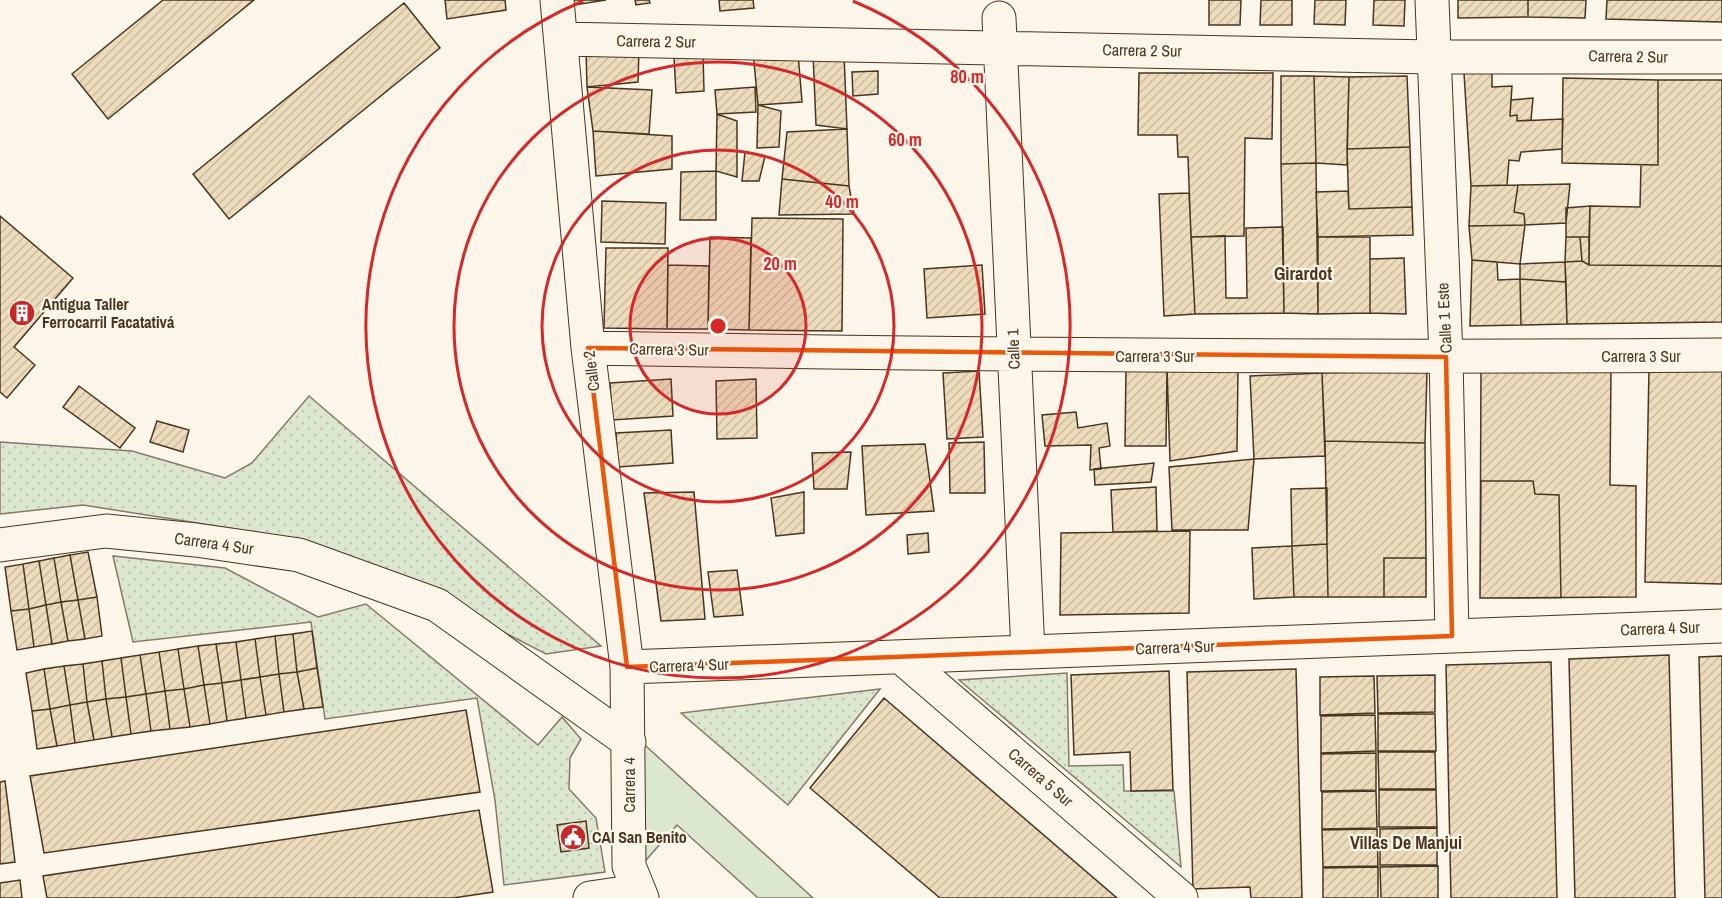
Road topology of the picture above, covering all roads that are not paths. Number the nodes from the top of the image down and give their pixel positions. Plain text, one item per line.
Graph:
1 (557, 0) edge
2 (1431, 0) edge
3 (1000, 32) junction
4 (562, 39) junction
5 (1432, 57) junction
6 (1722, 57) edge
7 (588, 348) junction
8 (1722, 355) edge
9 (1013, 356) junction
10 (1446, 357) junction
11 (0, 545) edge
12 (1722, 626) edge
13 (1452, 636) junction
14 (1028, 652) junction
15 (901, 657) junction
16 (627, 667) junction
17 (629, 742) junction
18 (640, 894) edge
19 (590, 898) edge
20 (1181, 898) edge

1 - 4 street, Calle 2
2 - 5 street, Calle 1 Este
3 - 4 street, Carrera 2 Sur
3 - 5 street, Carrera 2 Sur
3 - 9 street, Calle 1
4 - 7 street, Calle 2
5 - 6 street, Carrera 2 Sur
5 - 10 street, Calle 1 Este
7 - 9 street, Carrera 3 Sur
7 - 16 street, Calle 2
8 - 10 street, Carrera 3 Sur
9 - 10 street, Carrera 3 Sur
9 - 14 street, Calle 1
10 - 13 street, Calle 1 Este
11 - 17 street, Carrera 4 Sur
12 - 13 street, Carrera 4 Sur
13 - 14 street, Carrera 4 Sur
14 - 15 street, Carrera 4 Sur
15 - 16 street, Carrera 4 Sur
15 - 20 street, Carrera 5 Sur
16 - 17 street, Calle 2
17 - 18 street, Carrera 4
18 - 19 street

